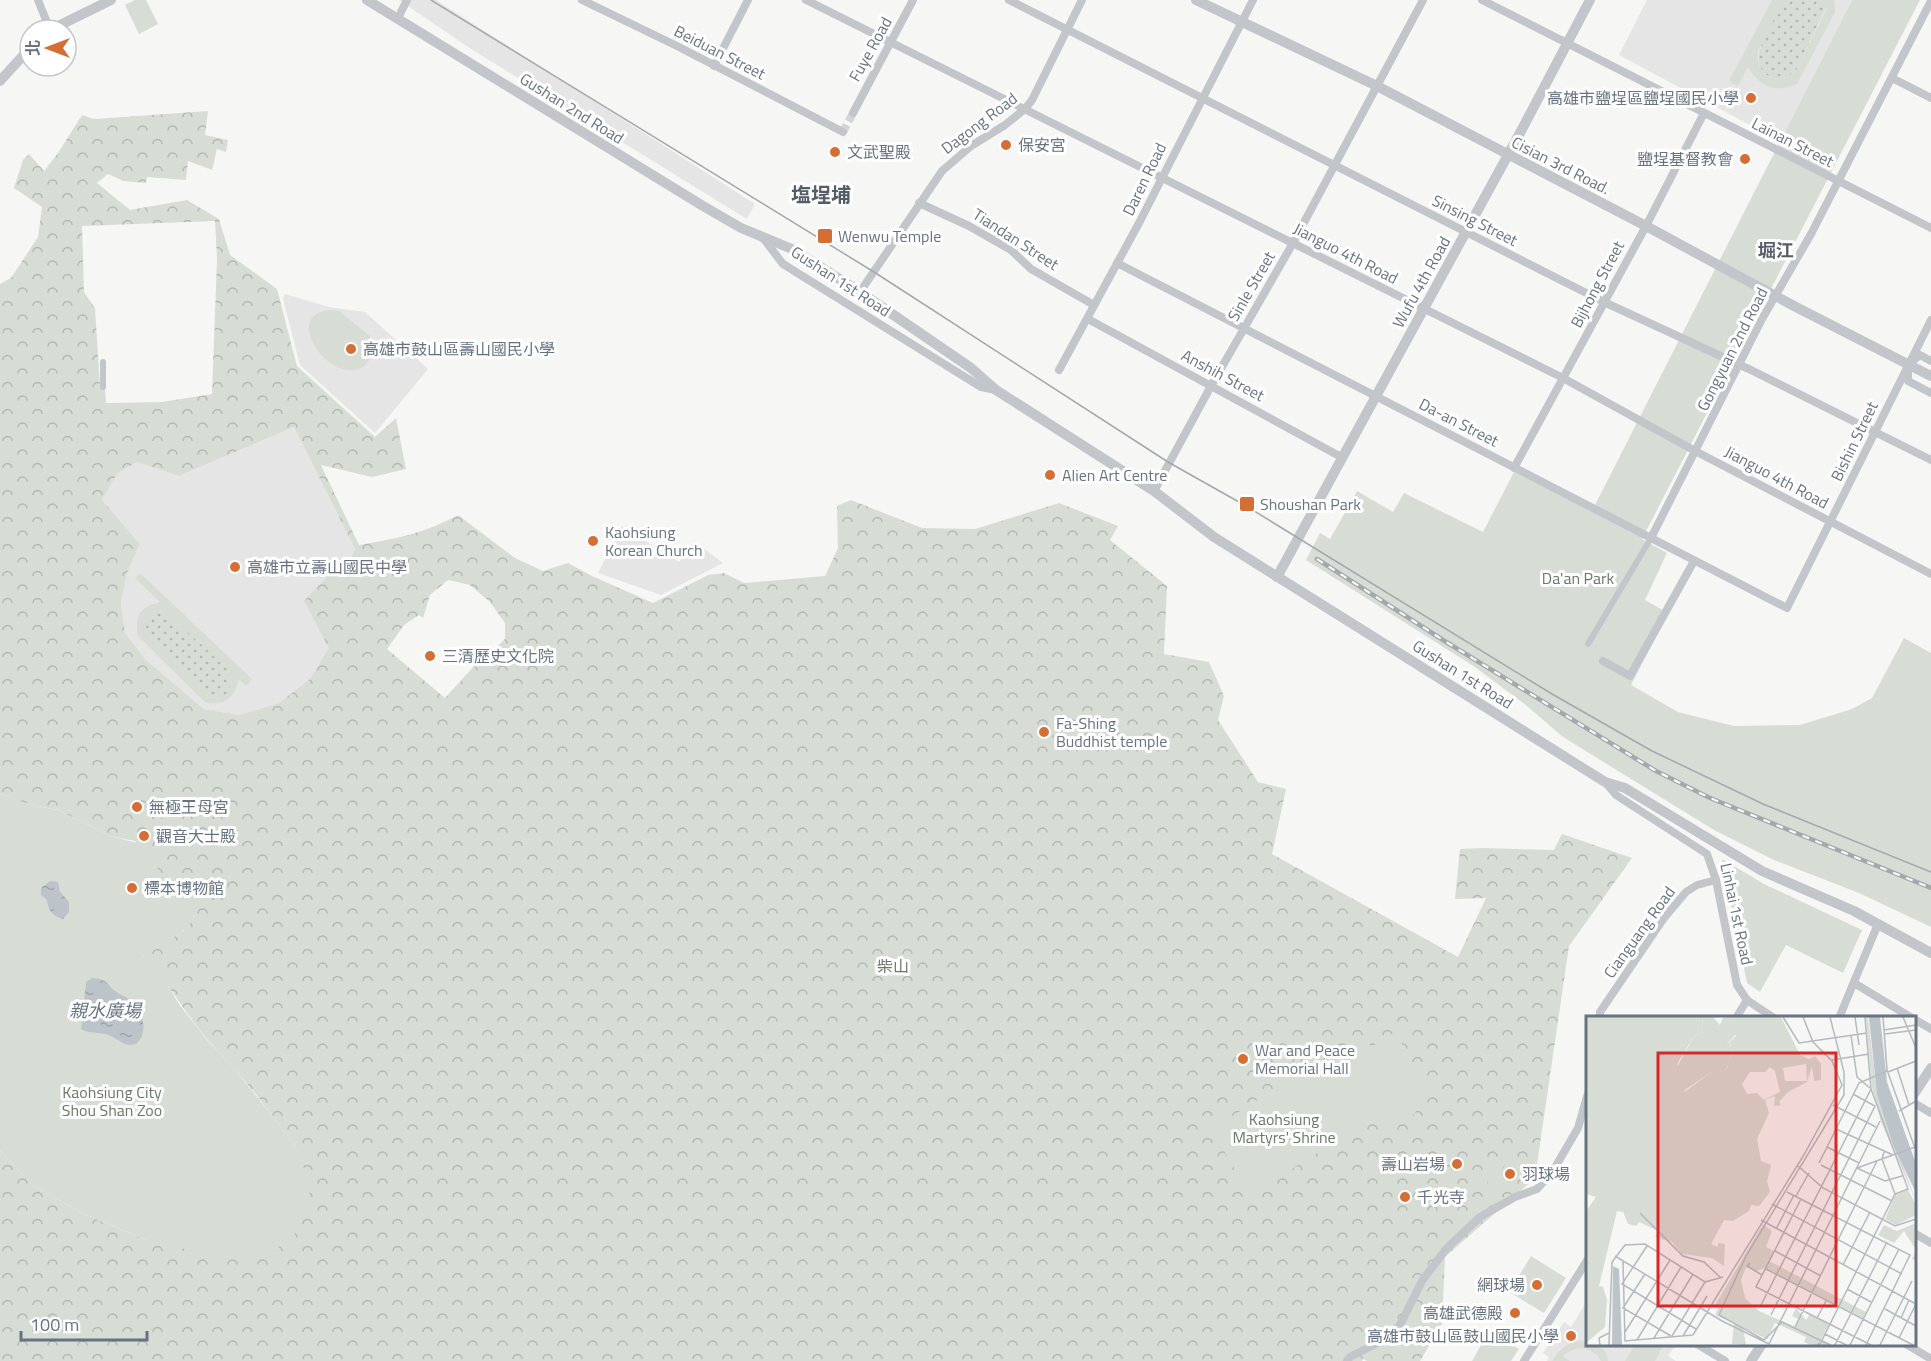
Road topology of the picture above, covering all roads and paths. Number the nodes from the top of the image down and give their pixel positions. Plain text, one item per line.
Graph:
1 (38, 0) edge
2 (111, 0) edge
3 (367, 0) edge
4 (407, 0) edge
5 (582, 0) edge
6 (748, 0) edge
7 (806, 0) edge
8 (914, 0) edge
9 (1009, 0) edge
10 (1082, 0) edge
11 (1196, 0) edge
12 (1253, 0) edge
13 (1423, 0) edge
14 (1482, 0) edge
15 (1590, 0) edge
16 (1931, 1) edge
17 (45, 18) edge
18 (74, 18) edge
19 (398, 18) junction
20 (1241, 22) junction
21 (1067, 29) junction
22 (891, 44) junction
23 (1568, 44) junction
24 (18, 61) edge
25 (714, 66) junction
26 (1892, 78) junction
27 (0, 81) edge
28 (1377, 86) junction
29 (1202, 98) junction
30 (1931, 98) edge
31 (1025, 109) junction
32 (853, 113) tunnel mouth
33 (1704, 113) junction
34 (843, 132) dead end
35 (1508, 155) junction
36 (1335, 165) junction
37 (1162, 177) junction
38 (1838, 181) junction
39 (919, 203) junction
40 (1646, 226) junction
41 (1931, 228) edge
42 (1466, 232) junction
43 (763, 238) junction
44 (1293, 243) junction
45 (1117, 263) junction
46 (860, 292) junction
47 (1775, 296) junction
48 (1604, 302) junction
49 (1094, 305) junction
50 (1423, 309) junction
51 (1088, 319) junction
52 (1931, 320) edge
53 (1243, 328) junction
54 (1931, 361) edge
55 (103, 362) dead end
56 (1739, 364) junction
57 (1908, 364) junction
58 (1059, 370) dead end
59 (1931, 376) edge
60 (1563, 378) junction
61 (1211, 386) junction
62 (103, 387) dead end
63 (996, 390) junction
64 (1931, 392) edge
65 (1376, 397) junction
66 (1875, 432) junction
67 (1696, 452) junction
68 (1343, 458) junction
69 (1931, 460) edge
70 (1514, 468) junction
71 (1154, 491) junction
72 (1830, 522) junction
73 (1651, 538) junction
74 (1694, 561) junction
75 (1931, 574) edge
76 (1277, 577) junction
77 (1787, 608) joint
78 (1588, 644) dead end
79 (1603, 661) dead end
80 (1605, 782) junction
81 (1716, 880) junction
82 (1878, 924) junction
83 (1931, 953) edge
84 (1854, 983) junction
85 (1747, 1000) junction
86 (1600, 1016) edge
87 (1737, 1016) edge
88 (1772, 1016) edge
89 (1839, 1016) edge
90 (1910, 1016) edge
91 (1916, 1020) edge
92 (1931, 1029) edge
93 (1931, 1068) edge
94 (1916, 1092) edge
95 (1586, 1097) edge
96 (1916, 1104) edge
97 (1931, 1113) edge
98 (1916, 1234) edge
99 (1931, 1243) edge
100 (1584, 1273) edge
101 (1700, 1346) edge
102 (1761, 1346) edge
103 (1909, 1346) edge
104 (1931, 1359) edge
105 (1347, 1361) edge
106 (1524, 1361) edge
107 (1725, 1361) edge
108 (1751, 1361) edge

1 - 17 street
2 - 18 street
3 - 19 street, Gushan 2nd Road
4 - 19 street
5 - 25 street, Beiduan Street
6 - 25 street
7 - 22 street, Jianguo 4th Road
8 - 22 street, Fuye Road
9 - 21 street, Sinsing Street
10 - 21 street, Dagong Road
11 - 20 street, Cisian 3rd Road.
12 - 20 street, Daren Road
13 - 28 street, Sinle Street
14 - 23 street, Lainan Street
15 - 23 street, Wufu 4th Road
16 - 26 street, Gongyuan 2nd Road
19 - 43 street, Gushan 2nd Road
20 - 28 street, Cisian 3rd Road.
20 - 29 street, Daren Road
21 - 29 street, Sinsing Street
21 - 31 street, Dagong Road
22 - 31 street, Jianguo 4th Road
22 - 32 street, Fuye Road
23 - 33 street, Lainan Street
23 - 35 street, Wufu 4th Road
24 - 27 street
25 - 34 street, Beiduan Street
26 - 30 street
26 - 38 street, Gongyuan 2nd Road
28 - 35 street, Cisian 3rd Road.
28 - 36 street, Sinle Street
29 - 36 street, Sinsing Street
29 - 37 street, Daren Road
31 - 37 street, Jianguo 4th Road
31 - 39 street, Dagong Road
33 - 38 street, Lainan Street
33 - 40 street, Bijhong Street
35 - 40 street, Cisian 3rd Road.
35 - 42 street, Wufu 4th Road
36 - 42 street, Sinsing Street
36 - 44 street, Sinle Street
37 - 44 street, Jianguo 4th Road
37 - 45 street, Daren Road
38 - 41 street, Lainan Street
38 - 47 street, Gongyuan 2nd Road
39 - 46 street, Dagong Road
39 - 49 street, Tiandan Street
40 - 47 street, Cisian 3rd Road.
40 - 48 street, Bijhong Street
42 - 48 street, Sinsing Street
42 - 50 street, Wufu 4th Road
43 - 46 street, Gushan 1st Road
43 - 63 street, Gushan 1st Road
44 - 50 street, Jianguo 4th Road
44 - 53 street, Sinle Street
45 - 49 street, Daren Road
45 - 53 street, Da-an Street
46 - 63 street, Gushan 1st Road
47 - 56 street, Gongyuan 2nd Road
47 - 57 street, Cisian 3rd Road.
48 - 56 street, Sinsing Street
48 - 60 street, Bijhong Street
49 - 51 street, Daren Road
50 - 60 street, Jianguo 4th Road
50 - 65 street, Wufu 4th Road
51 - 58 street, Daren Road
51 - 61 street, Anshih Street
52 - 57 street, Bishin Street
53 - 61 street, Sinle Street
53 - 65 street, Da-an Street
54 - 57 street
55 - 62 street
56 - 66 street, Sinsing Street
56 - 67 street, Gongyuan 2nd Road
57 - 59 street, Cisian 3rd Road.
57 - 64 street
57 - 66 street, Bishin Street
60 - 67 street, Jianguo 4th Road
60 - 70 street, Bijhong Street
61 - 68 street, Anshih Street
61 - 71 street, Sinle Street
63 - 71 street, Gushan 1st Road
65 - 68 street, Wufu 4th Road
65 - 70 street, Da-an Street
66 - 69 street, Sinsing Street
66 - 72 street, Bishin Street
67 - 72 street, Jianguo 4th Road
67 - 73 street, Gongyuan 2nd Road
68 - 76 street, Wufu 4th Road
70 - 73 street, Da-an Street
71 - 76 street, Gushan 1st Road
72 - 75 street, Jianguo 4th Road
72 - 77 street, Bishin Street
73 - 74 street, Da-an Street
73 - 78 street, Gongyuan 2nd Road
74 - 77 street, Da-an Street
74 - 79 street
76 - 80 street, Gushan 1st Road
80 - 81 street, Linhai 1st Road
80 - 82 street, Gushan 1st Road
81 - 85 street, Linhai 1st Road
81 - 86 street, Cianguang Road
82 - 83 street, Gushan 1st Road
82 - 84 street
84 - 89 street
84 - 90 street
85 - 87 street
85 - 88 street
91 - 92 street
93 - 94 street
95 - 105 street
96 - 97 street
98 - 99 street
100 - 106 street
101 - 107 street
102 - 108 street
103 - 104 street

